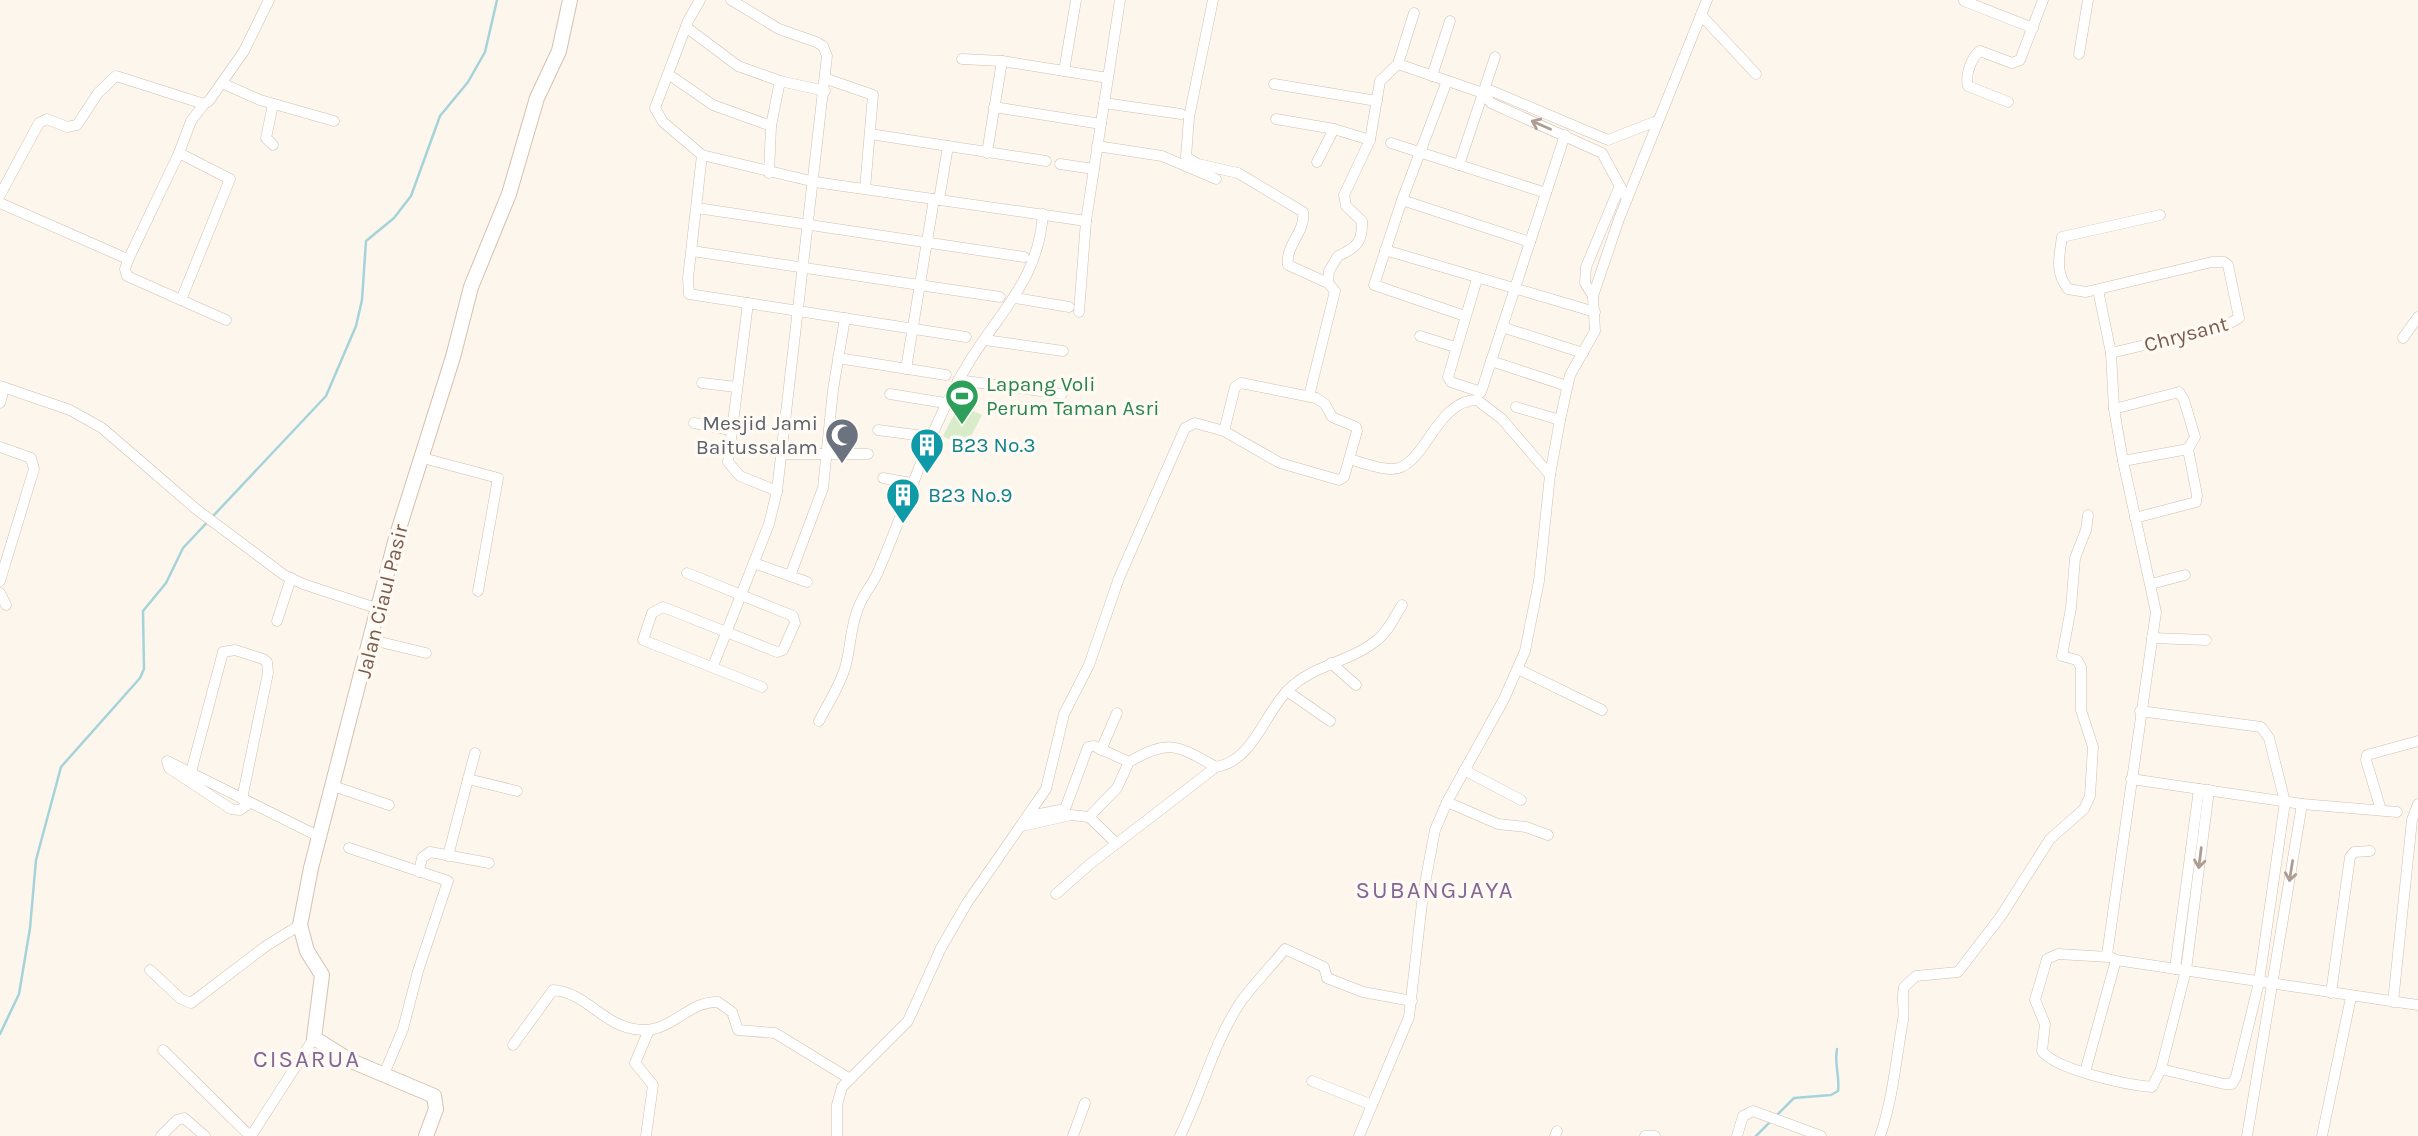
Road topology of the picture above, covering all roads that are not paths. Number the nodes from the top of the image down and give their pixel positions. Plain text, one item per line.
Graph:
1 (269, 0) edge
2 (570, 0) edge
3 (700, 0) edge
4 (731, 0) edge
5 (1076, 0) edge
6 (1120, 0) edge
7 (1213, 0) edge
8 (1707, 0) edge
9 (2043, 0) edge
10 (2088, 0) edge
11 (1964, 1) edge
12 (1414, 13) dead end
13 (1701, 15) junction
14 (1450, 21) dead end
15 (686, 27) junction
16 (2033, 28) junction
17 (2079, 54) dead end
18 (1495, 57) dead end
19 (962, 59) dead end
20 (1002, 61) junction
21 (1395, 67) junction
22 (1064, 71) junction
23 (668, 74) junction
24 (1756, 74) dead end
25 (1432, 76) junction
26 (1108, 78) junction
27 (827, 79) junction
28 (780, 81) junction
29 (1447, 81) junction
30 (224, 84) junction
31 (1274, 84) dead end
32 (825, 92) junction
33 (1483, 93) junction
34 (1377, 101) junction
35 (2008, 102) dead end
36 (1104, 103) junction
37 (204, 104) junction
38 (273, 104) junction
39 (994, 107) junction
40 (1181, 114) dead end
41 (1276, 120) dead end
42 (334, 121) dead end
43 (1654, 122) dead end
44 (1101, 124) junction
45 (771, 126) junction
46 (1334, 129) junction
47 (870, 134) junction
48 (1565, 135) junction
49 (1370, 140) junction
50 (1608, 140) junction
51 (1391, 143) dead end
52 (273, 145) dead end
53 (948, 146) junction
54 (1097, 146) junction
55 (1419, 152) junction
56 (179, 153) junction
57 (987, 153) junction
58 (1602, 153) junction
59 (702, 155) junction
60 (1046, 161) dead end
61 (1317, 162) dead end
62 (1060, 164) dead end
63 (1459, 165) junction
64 (1094, 169) junction
65 (769, 173) junction
66 (1216, 179) dead end
67 (815, 182) junction
68 (1619, 188) junction
69 (865, 189) junction
70 (1546, 193) junction
71 (0, 195) edge
72 (937, 199) junction
73 (1627, 199) junction
74 (1402, 200) junction
75 (0, 203) edge
76 (697, 208) junction
77 (1043, 214) junction
78 (2160, 215) dead end
79 (1086, 221) junction
80 (809, 225) junction
81 (1530, 242) junction
82 (926, 243) junction
83 (1385, 250) junction
84 (691, 251) junction
85 (1024, 257) dead end
86 (128, 260) junction
87 (804, 268) junction
88 (1477, 279) junction
89 (1328, 283) junction
90 (920, 285) junction
91 (2098, 290) junction
92 (1514, 291) junction
93 (1593, 296) junction
94 (1000, 297) dead end
95 (1015, 298) junction
96 (181, 300) junction
97 (748, 303) junction
98 (800, 311) junction
99 (1595, 312) junction
100 (1465, 316) junction
101 (2418, 317) edge
102 (845, 318) junction
103 (226, 320) dead end
104 (1502, 327) junction
105 (913, 329) junction
106 (1420, 336) dead end
107 (965, 337) dead end
108 (2403, 338) dead end
109 (985, 340) junction
110 (1455, 347) junction
111 (1063, 351) dead end
112 (1583, 353) junction
113 (2111, 353) junction
114 (838, 358) junction
115 (1491, 361) junction
116 (906, 369) junction
117 (946, 374) dead end
118 (958, 380) junction
119 (702, 383) dead end
120 (1567, 386) junction
121 (2, 387) edge
122 (736, 387) junction
123 (890, 394) dead end
124 (1062, 394) dead end
125 (1309, 396) junction
126 (0, 403) edge
127 (945, 403) junction
128 (1516, 407) dead end
129 (2113, 409) junction
130 (1560, 420) junction
131 (694, 423) dead end
132 (730, 430) junction
133 (878, 430) dead end
134 (1224, 431) junction
135 (931, 437) junction
136 (0, 447) edge
137 (2188, 449) junction
138 (828, 452) junction
139 (783, 454) junction
140 (867, 454) dead end
141 (423, 458) junction
142 (1350, 459) junction
143 (2123, 461) junction
144 (1550, 475) junction
145 (883, 478) dead end
146 (911, 484) junction
147 (777, 491) junction
148 (2088, 515) dead end
149 (2134, 518) junction
150 (754, 563) junction
151 (2, 568) edge
152 (687, 573) dead end
153 (2185, 575) dead end
154 (790, 576) junction
155 (291, 578) junction
156 (0, 581) edge
157 (807, 582) dead end
158 (2151, 584) junction
159 (478, 591) dead end
160 (0, 593) edge
161 (742, 597) junction
162 (6, 605) dead end
163 (1402, 605) dead end
164 (379, 609) junction
165 (277, 621) dead end
166 (727, 632) junction
167 (2152, 638) junction
168 (372, 640) junction
169 (2206, 640) dead end
170 (426, 653) dead end
171 (1331, 663) junction
172 (713, 666) junction
173 (1518, 669) junction
174 (1356, 685) dead end
175 (762, 687) dead end
176 (1287, 691) junction
177 (1602, 710) dead end
178 (2140, 711) junction
179 (1117, 713) dead end
180 (819, 721) dead end
181 (1331, 721) dead end
182 (2418, 741) edge
183 (1101, 750) junction
184 (475, 753) dead end
185 (1129, 762) junction
186 (1216, 767) junction
187 (1464, 770) junction
188 (191, 772) junction
189 (468, 779) junction
190 (2131, 779) junction
191 (334, 786) junction
192 (2204, 790) junction
193 (517, 791) dead end
194 (1521, 800) dead end
195 (246, 801) junction
196 (1447, 802) junction
197 (2285, 802) junction
198 (2302, 804) junction
199 (389, 805) dead end
200 (2381, 810) junction
201 (1068, 812) junction
202 (2416, 813) edge
203 (1029, 816) junction
204 (1089, 817) junction
205 (1022, 826) junction
206 (1548, 835) dead end
207 (320, 837) junction
208 (1116, 843) junction
209 (349, 848) dead end
210 (2370, 851) dead end
211 (448, 856) junction
212 (489, 863) dead end
213 (419, 872) junction
214 (1056, 894) dead end
215 (300, 925) junction
216 (2112, 959) junction
217 (150, 970) dead end
218 (2180, 970) junction
219 (2259, 982) junction
220 (2274, 985) junction
221 (2331, 993) junction
222 (2351, 997) junction
223 (1412, 1001) junction
224 (2393, 1002) junction
225 (2418, 1005) edge
226 (649, 1030) junction
227 (314, 1038) junction
228 (513, 1045) dead end
229 (163, 1050) dead end
230 (2161, 1069) junction
231 (2085, 1072) junction
232 (384, 1074) junction
233 (850, 1079) junction
234 (1312, 1081) dead end
235 (1085, 1103) dead end
236 (1373, 1105) junction
237 (161, 1136) edge
238 (205, 1136) edge
239 (251, 1136) edge
240 (426, 1136) edge
241 (646, 1136) edge
242 (837, 1136) edge
243 (1073, 1136) edge
244 (1180, 1136) edge
245 (1359, 1136) edge
246 (1645, 1136) edge
247 (1655, 1136) edge
248 (1737, 1136) edge
249 (1821, 1136) edge
250 (1880, 1136) edge
251 (2246, 1136) edge
252 (2322, 1136) edge

1 - 30 street
2 - 141 street, Jalan Ciaul Pasir
3 - 15 street
4 - 27 street
5 - 22 street
6 - 26 street
7 - 89 street
8 - 13 street
9 - 16 street
10 - 17 street
11 - 16 street
12 - 21 street
13 - 24 street
13 - 73 street
14 - 25 street
15 - 23 street
15 - 28 street
16 - 35 street
18 - 33 street
19 - 20 street
20 - 22 street
20 - 39 street
21 - 25 street
21 - 34 street
22 - 26 street
23 - 45 street
23 - 59 street
25 - 29 street
26 - 36 street
27 - 32 street
27 - 47 street
28 - 32 street
28 - 45 street
29 - 33 street
29 - 55 street
30 - 37 street
30 - 38 street
31 - 34 street
32 - 67 street
48 -> 33 street
33 - 50 street
33 - 63 street
34 - 49 street
36 - 40 street
36 - 44 street
37 - 56 street
37 - 71 street
38 - 42 street
38 - 52 street
39 - 44 street
39 - 57 street
41 - 46 street
43 - 50 street
44 - 54 street
45 - 65 street
46 - 49 street
46 - 61 street
47 - 53 street
47 - 69 street
48 - 58 street
48 - 70 street
49 - 89 street
50 - 58 street
51 - 55 street
53 - 57 street
53 - 72 street
54 - 64 street
54 - 66 street
55 - 63 street
55 - 74 street
56 - 86 street
56 - 96 street
57 - 60 street
58 - 68 street
59 - 65 street
59 - 76 street
62 - 64 street
63 - 70 street
64 - 79 street
65 - 67 street
67 - 69 street
67 - 80 street
68 - 73 street
68 - 93 street
69 - 72 street
70 - 81 street
72 - 77 street
72 - 82 street
73 - 93 street
74 - 81 street
74 - 83 street
75 - 86 street
76 - 80 street
76 - 84 street
77 - 79 street
77 - 95 street
78 - 91 street
79 - 95 street
80 - 82 street
80 - 87 street
81 - 92 street
82 - 85 street
82 - 90 street
83 - 88 street
83 - 100 street
84 - 87 street
84 - 97 street
86 - 96 street
87 - 90 street
87 - 98 street
88 - 92 street
88 - 100 street
89 - 125 street
90 - 94 street
90 - 105 street
91 - 113 street
91 - 113 street, Chrysant
92 - 99 street
92 - 104 street
93 - 99 street
95 - 109 street
96 - 103 street
97 - 98 street
97 - 122 street
98 - 102 street
98 - 139 street
99 - 112 street
100 - 110 street
101 - 108 street
102 - 105 street
102 - 114 street
104 - 112 street
104 - 115 street
105 - 107 street
105 - 116 street
106 - 110 street
109 - 111 street
109 - 118 street
110 - 115 street
112 - 120 street
113 - 129 street
114 - 116 street
114 - 138 street
115 - 120 street
116 - 117 street
118 - 124 street
118 - 127 street
119 - 122 street
120 - 130 street
121 - 126 street
121 - 155 street
122 - 132 street
123 - 127 street
125 - 134 street
125 - 142 street
127 - 135 street
128 - 130 street
129 - 137 street
129 - 143 street
130 - 144 street
131 - 132 street
132 - 147 street
133 - 135 street
134 - 142 street
134 - 203 street
135 - 146 street
136 - 151 street
137 - 143 street
137 - 149 street
138 - 139 street
138 - 140 street
138 - 154 street
139 - 147 street
141 - 159 street
141 - 164 street, Jalan Ciaul Pasir
142 - 144 street
143 - 149 street
144 - 173 street
145 - 146 street
146 - 180 street
147 - 150 street
148 - 250 street
149 - 158 street
150 - 154 street
150 - 161 street
151 - 156 street
152 - 161 street
153 - 158 street
154 - 157 street
155 - 164 street
155 - 165 street
158 - 167 street
160 - 162 street
161 - 166 street
161 - 166 street
163 - 171 street
164 - 168 street, Jalan Ciaul Pasir
166 - 172 street
166 - 172 street
167 - 169 street
167 - 178 street
168 - 170 street
168 - 191 street, Jalan Ciaul Pasir
171 - 174 street
171 - 176 street
172 - 175 street
173 - 177 street
173 - 187 street
176 - 181 street
176 - 186 street
178 - 190 street
178 - 197 street
179 - 183 street
182 - 200 street
183 - 185 street
183 - 201 street
184 - 189 street
185 - 186 street
185 - 204 street
186 - 208 street
187 - 194 street
187 - 196 street
188 - 195 street
188 - 195 street
188 - 195 street
189 - 193 street
189 - 211 street
190 - 192 street
190 - 216 street
191 - 199 street
191 - 207 street, Jalan Ciaul Pasir
192 - 197 street
192 - 218 street
195 - 207 street
196 - 206 street
196 - 223 street
197 - 198 street
197 - 219 street
198 - 200 street
198 -> 220 street
200 - 202 street
201 - 203 street
201 - 204 street
201 - 205 street
202 - 224 street
203 - 205 street
204 - 208 street
205 - 233 street
207 - 215 street, Jalan Ciaul Pasir
208 - 214 street
209 - 213 street
210 - 221 street
211 - 212 street
211 - 213 street
213 - 232 street
215 - 217 street
215 - 227 street
216 - 218 street
216 - 231 street
216 - 231 street
218 - 219 street
218 - 230 street
219 - 220 street
219 - 230 street
220 - 221 street
220 - 251 street
221 - 222 street
222 - 224 street
222 - 252 street
223 - 236 street
223 - 244 street
224 - 225 street
226 - 228 street
226 - 233 street
226 - 241 street
227 - 232 street
227 - 239 street
229 - 239 street
230 - 231 street
232 - 240 street
233 - 242 street
234 - 236 street
235 - 243 street
236 - 245 street
237 - 238 street
246 - 247 street
248 - 249 street

